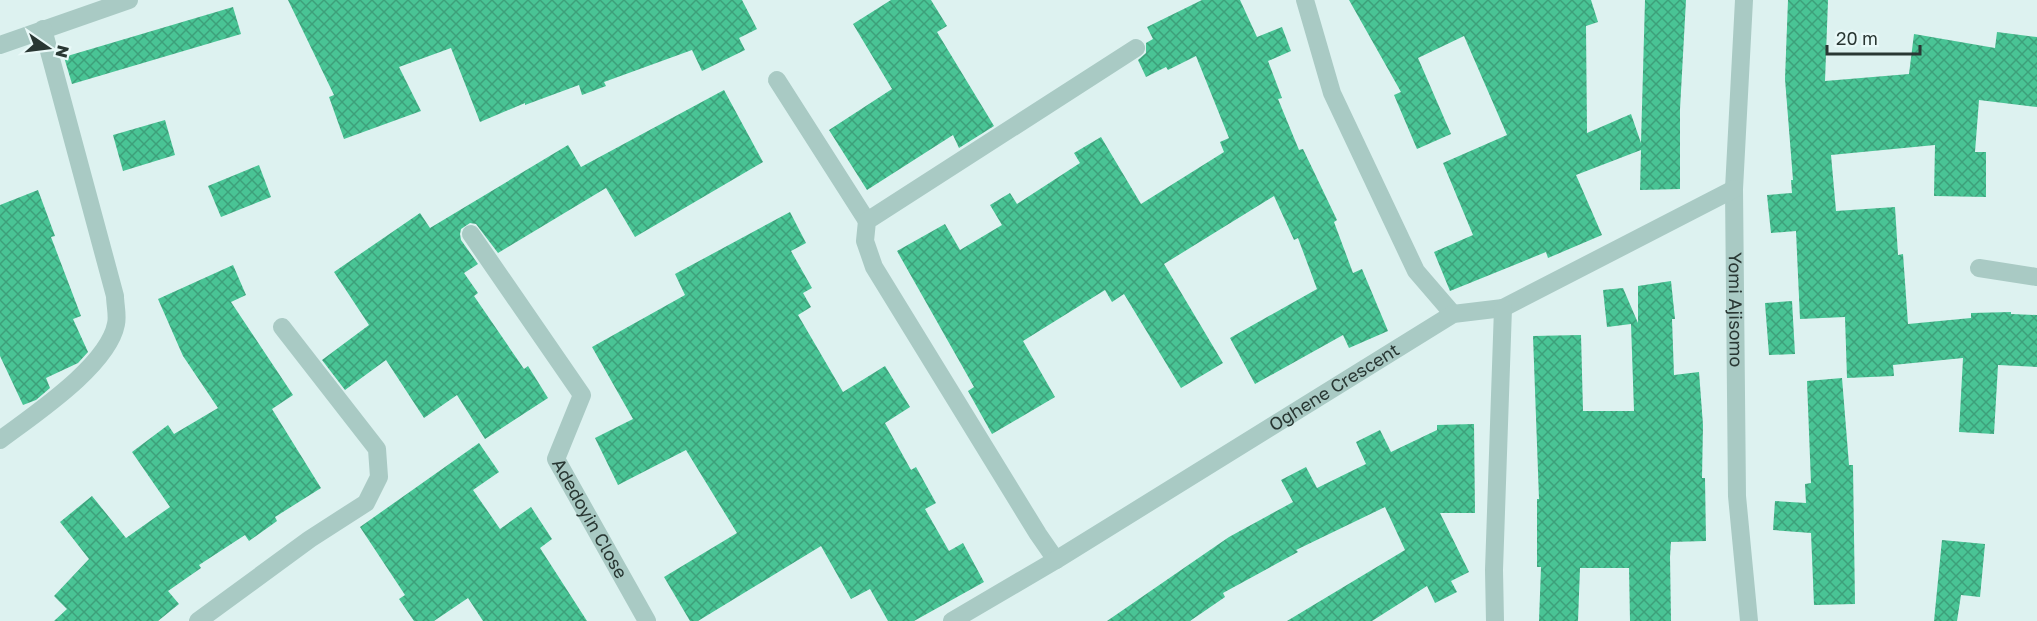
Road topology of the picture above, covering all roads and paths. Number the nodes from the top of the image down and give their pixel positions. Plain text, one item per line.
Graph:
1 (129, 0) edge
2 (1305, 0) edge
3 (1744, 0) edge
4 (43, 29) junction
5 (0, 45) edge
6 (1136, 48) dead end
7 (777, 80) dead end
8 (1734, 189) junction
9 (867, 221) junction
10 (471, 234) dead end
11 (1979, 268) dead end
12 (2037, 277) edge
13 (1503, 308) junction
14 (1453, 314) junction
15 (282, 327) dead end
16 (0, 440) edge
17 (1056, 560) junction
18 (198, 621) edge
19 (647, 621) edge
20 (952, 621) edge
21 (1495, 621) edge
22 (1749, 621) edge

1 - 4 street
2 - 14 street
3 - 8 street, Yomi Ajisomo
4 - 5 street
4 - 16 street
6 - 9 street
7 - 9 street
8 - 13 street, Oghene Crescent
8 - 22 street, Yomi Ajisomo
9 - 17 street
10 - 19 street, Adedoyin Close
11 - 12 street
13 - 14 street, Oghene Crescent
13 - 21 street
14 - 17 street, Oghene Crescent
15 - 18 street
17 - 20 street, Oghene Crescent

